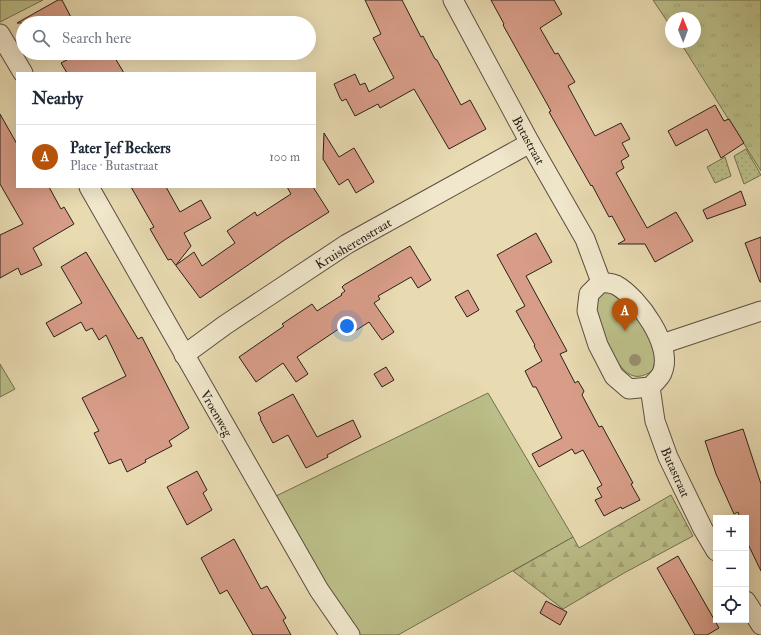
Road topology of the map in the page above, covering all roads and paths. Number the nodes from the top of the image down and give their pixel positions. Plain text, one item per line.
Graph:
1 (454, 0) edge
2 (0, 34) edge
3 (22, 72) edge
4 (530, 143) junction
5 (90, 188) edge
6 (601, 282) junction
7 (761, 311) edge
8 (662, 344) junction
9 (184, 355) junction
10 (650, 387) junction
11 (713, 546) edge
12 (749, 606) edge
13 (761, 625) edge
14 (350, 635) edge

1 - 4 street, Butastraat
2 - 3 street
4 - 6 street, Butastraat
4 - 9 street, Kruisherenstraat
5 - 9 street, Vroenweg
6 - 8 street
6 - 10 street
7 - 8 street
8 - 10 street
9 - 14 street, Vroenweg
10 - 11 street, Butastraat
12 - 13 street

